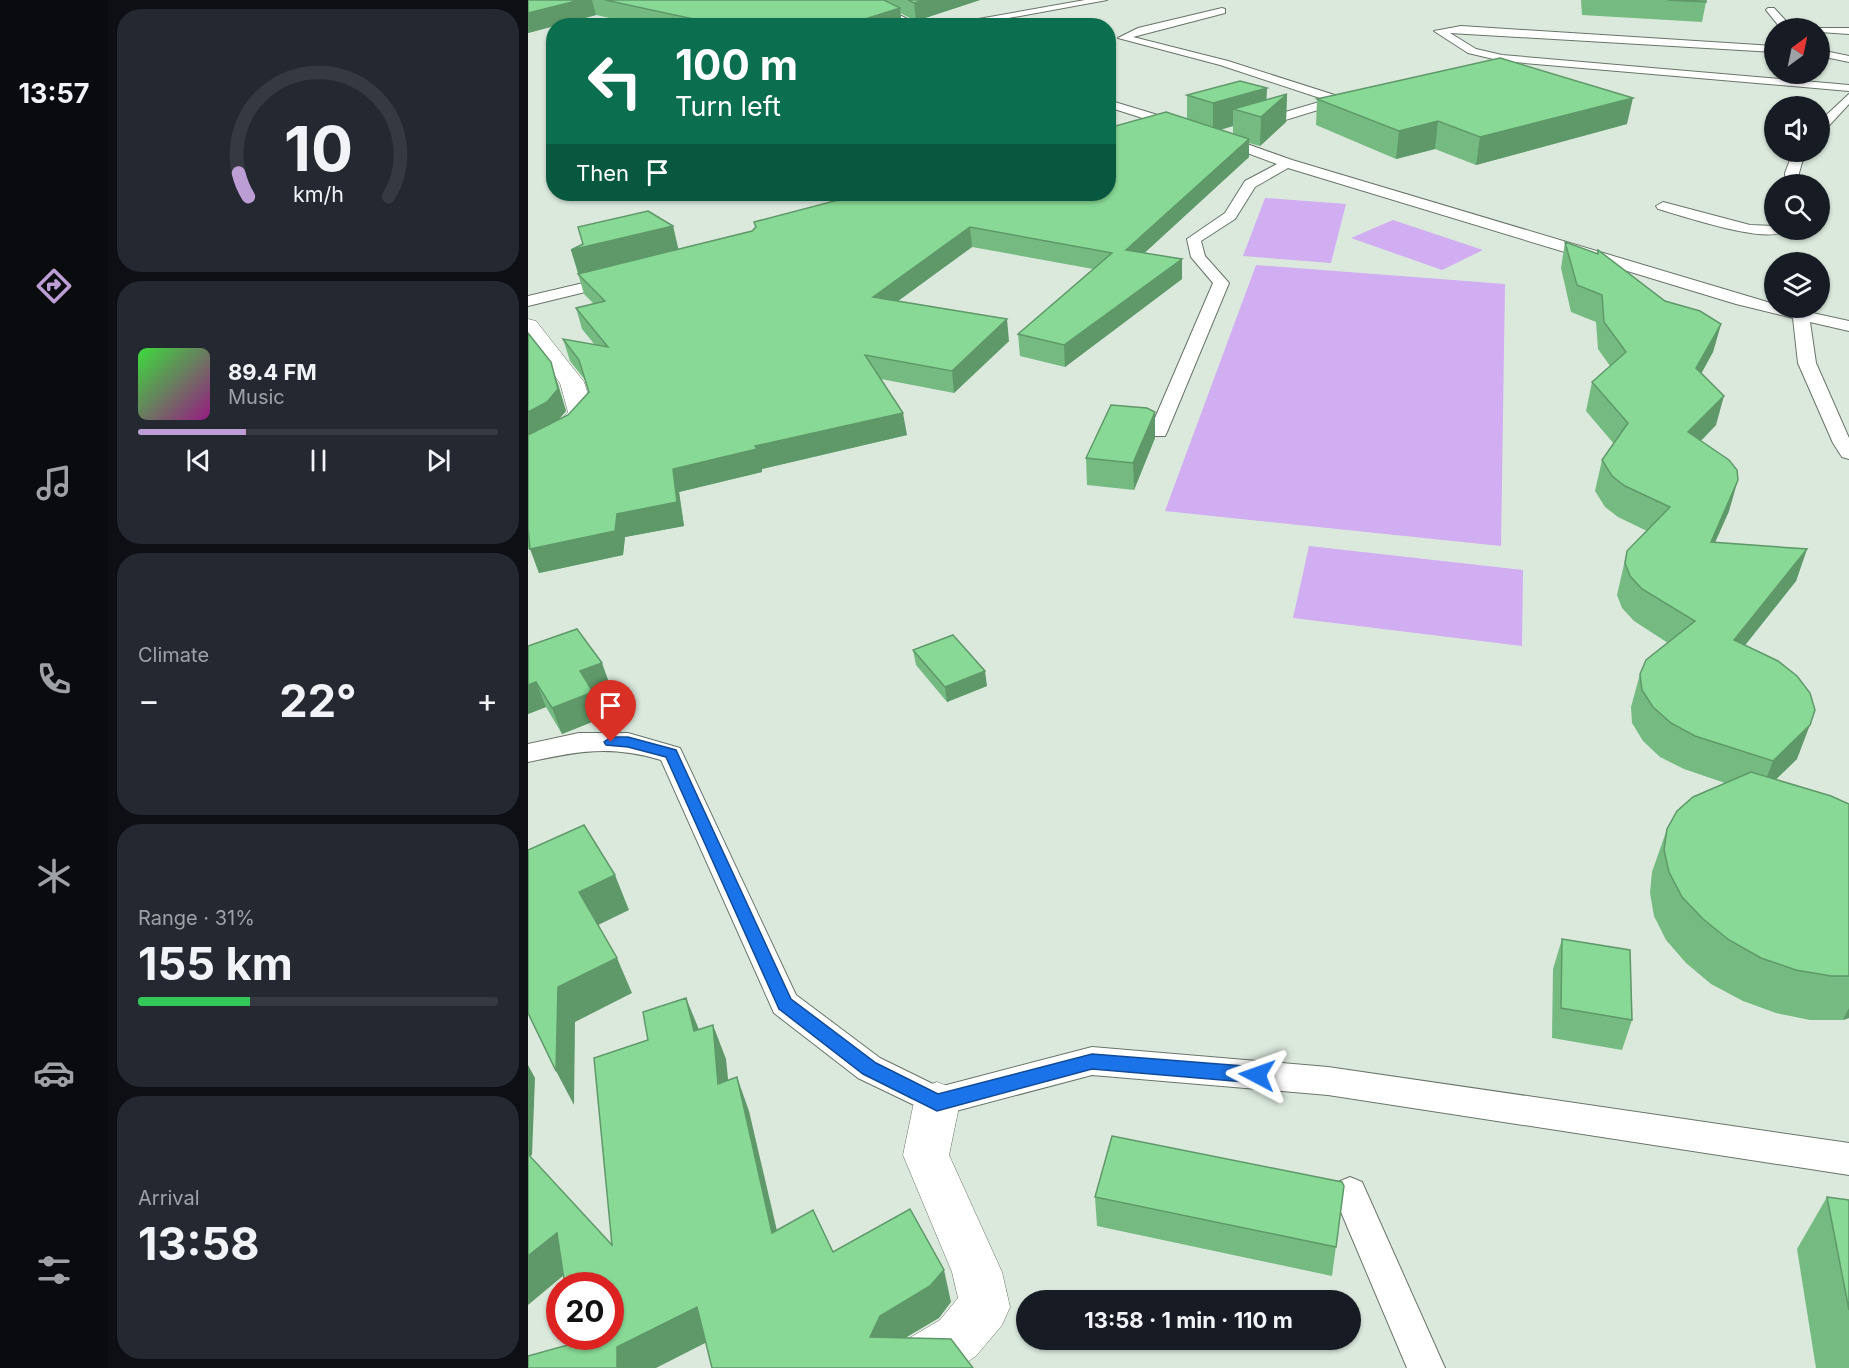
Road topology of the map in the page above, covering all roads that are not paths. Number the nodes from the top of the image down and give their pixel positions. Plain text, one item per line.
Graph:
1 (863, 0) edge
2 (1102, 0) edge
3 (1771, 10) dead end
4 (1222, 11) dead end
5 (900, 18) edge
6 (993, 18) edge
7 (1778, 18) edge
8 (1830, 30) edge
9 (1849, 31) edge
10 (1764, 48) edge
11 (1830, 55) edge
12 (1849, 59) edge
13 (1764, 79) edge
14 (1815, 84) edge
15 (1849, 88) edge
16 (1849, 97) edge
17 (1116, 106) edge
18 (1830, 117) edge
19 (1205, 134) junction
20 (1287, 162) junction
21 (1663, 206) dead end
22 (1764, 230) edge
23 (627, 277) edge
24 (528, 301) edge
25 (1764, 306) edge
26 (1801, 318) edge
27 (1814, 318) edge
28 (528, 326) edge
29 (1849, 326) edge
30 (1158, 432) dead end
31 (528, 451) edge
32 (1849, 453) edge
33 (528, 753) edge
34 (937, 1102) junction
35 (1849, 1159) edge
36 (1350, 1193) dead end
37 (910, 1368) edge
38 (1426, 1368) edge

1 - 5 lane
2 - 6 lane
3 - 7 lane
4 - 19 lane
8 - 9 lane
10 - 13 lane
11 - 12 lane
14 - 15 lane
16 - 18 lane
17 - 19 lane
19 - 20 lane
20 - 25 lane
20 - 30 lane
21 - 22 lane
23 - 24 lane
26 - 32 lane
27 - 29 lane
28 - 31 street
33 - 34 lane
34 - 35 lane
34 - 37 street
36 - 38 lane

